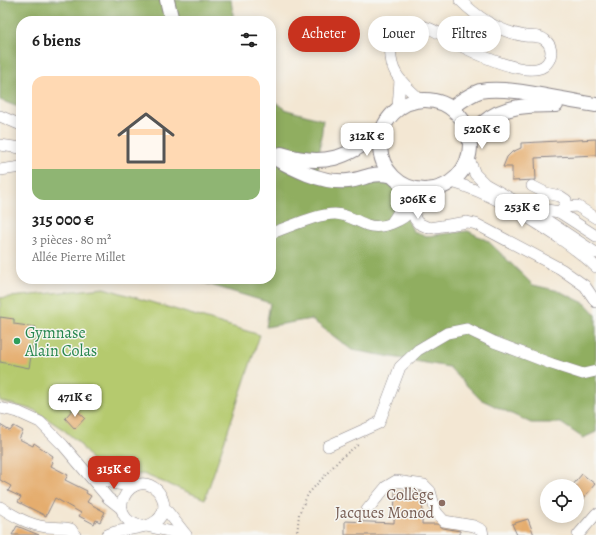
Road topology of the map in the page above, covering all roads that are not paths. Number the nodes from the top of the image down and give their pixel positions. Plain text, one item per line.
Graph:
1 (167, 0) edge
2 (460, 0) edge
3 (171, 16) edge
4 (400, 80) junction
5 (421, 100) junction
6 (592, 105) edge
7 (398, 108) junction
8 (451, 108) junction
9 (0, 116) edge
10 (16, 123) edge
11 (381, 131) junction
12 (470, 139) junction
13 (0, 145) edge
14 (16, 147) edge
15 (276, 153) edge
16 (276, 158) edge
17 (469, 160) junction
18 (16, 168) edge
19 (0, 170) edge
20 (395, 179) junction
21 (452, 182) junction
22 (532, 186) dead end
23 (429, 191) junction
24 (413, 209) junction
25 (562, 209) junction
26 (533, 211) junction
27 (596, 218) edge
28 (390, 224) junction
29 (276, 231) edge
30 (596, 236) edge
31 (596, 253) edge
32 (596, 267) edge
33 (596, 302) edge
34 (596, 371) edge
35 (0, 408) edge
36 (328, 446) dead end
37 (90, 475) junction
38 (134, 486) junction
39 (164, 506) junction
40 (0, 507) edge
41 (367, 510) dead end
42 (123, 512) junction
43 (596, 514) edge
44 (144, 526) junction
45 (108, 534) edge
46 (75, 535) edge
47 (186, 535) edge
48 (483, 535) edge
49 (578, 535) edge

1 - 3 main road
2 - 4 street
4 - 5 street
4 - 7 street
5 - 7 main road
5 - 8 main road
6 - 8 main road
6 - 12 main road
7 - 11 main road
8 - 12 main road
9 - 10 street
11 - 15 main road
11 - 20 main road
12 - 17 main road
13 - 14 street
16 - 20 main road
17 - 21 main road
17 - 26 street
18 - 19 street
20 - 23 main road
20 - 28 street
21 - 23 main road
21 - 32 street
22 - 25 street
23 - 24 street
24 - 28 street
24 - 33 street
25 - 26 street
25 - 27 street
25 - 30 street
26 - 31 street
28 - 29 street
34 - 36 street
35 - 37 street
37 - 38 street
37 - 42 street
38 - 39 street
38 - 42 street
39 - 44 street
39 - 47 street
40 - 46 street
41 - 48 street
42 - 44 street
42 - 45 street
43 - 49 street
44 - 45 street
44 - 47 street

